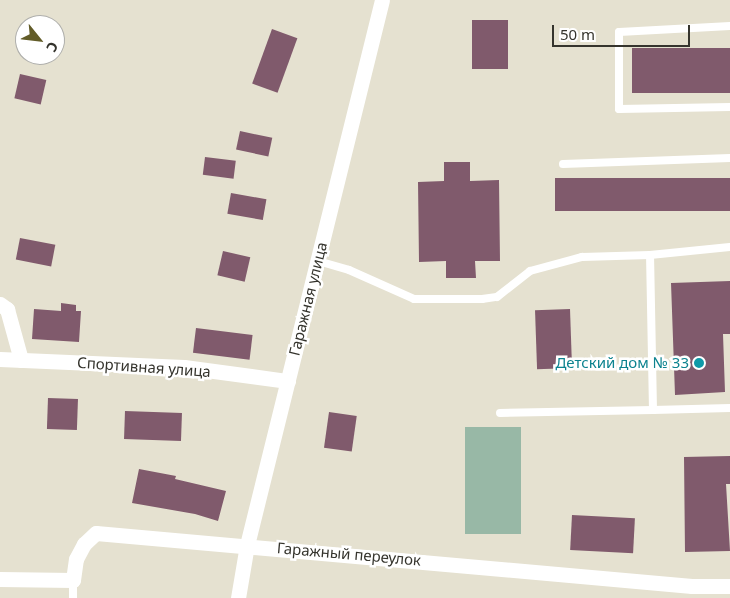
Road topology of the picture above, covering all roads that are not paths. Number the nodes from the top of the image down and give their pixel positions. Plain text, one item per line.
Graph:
1 (382, 0) edge
2 (730, 26) edge
3 (730, 107) edge
4 (730, 158) edge
5 (563, 164) dead end
6 (730, 247) edge
7 (650, 254) junction
8 (318, 261) junction
9 (0, 304) edge
10 (0, 359) edge
11 (21, 360) junction
12 (288, 382) junction
13 (730, 408) edge
14 (653, 410) junction
15 (500, 413) dead end
16 (248, 545) junction
17 (0, 579) edge
18 (73, 580) junction
19 (730, 586) edge
20 (691, 592) edge
21 (73, 598) edge
22 (238, 598) edge

1 - 8 street, Гаражная улица
2 - 3 lane
4 - 5 lane
6 - 7 lane
7 - 8 lane
7 - 14 lane
8 - 12 street, Гаражная улица
9 - 11 street
10 - 11 street, Спортивная улица
11 - 12 street, Спортивная улица
12 - 16 street, Гаражная улица
13 - 14 lane
14 - 15 lane
16 - 18 street, Гаражный переулок
16 - 20 street, Гаражный переулок
16 - 22 street, Гаражная улица
17 - 18 street
18 - 21 lane
19 - 20 street, Гаражный переулок

